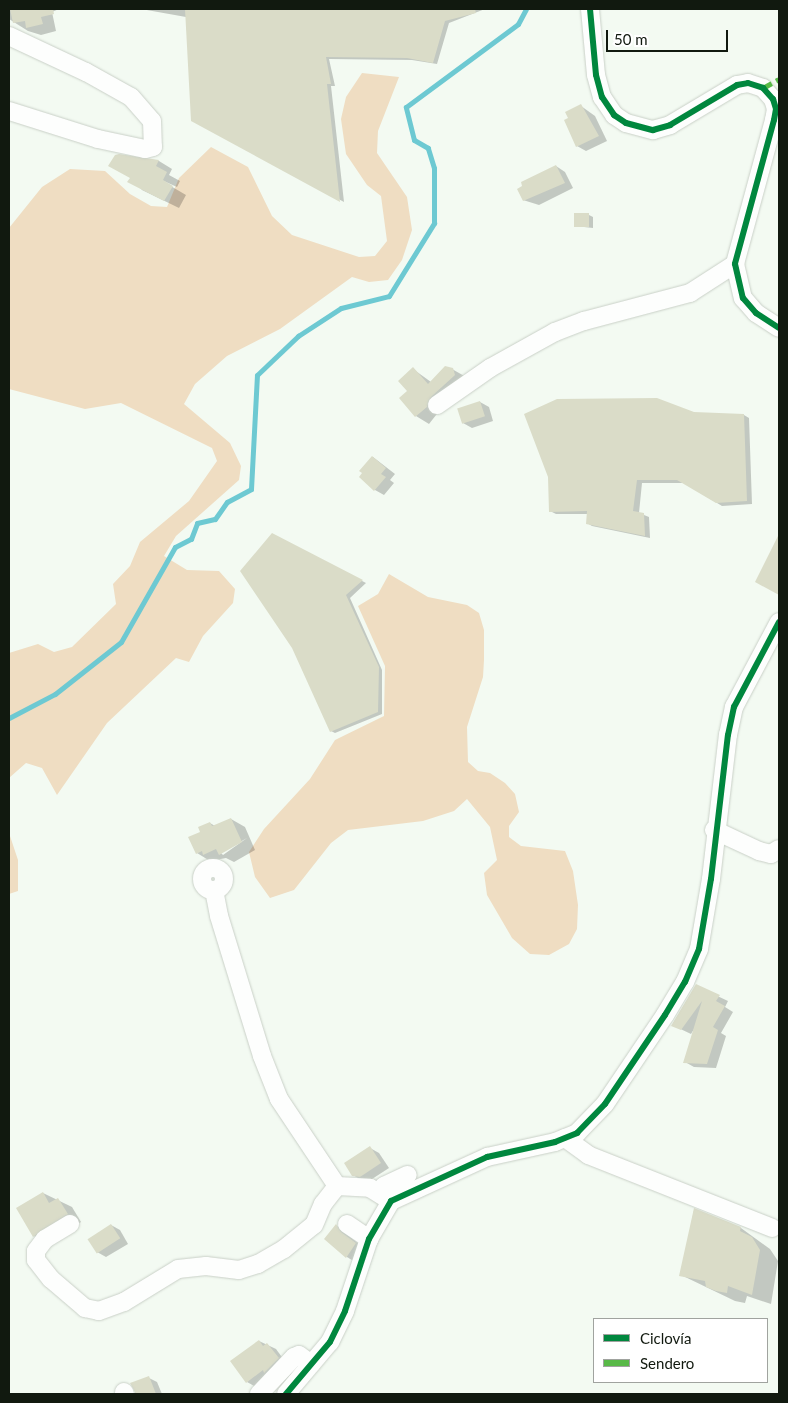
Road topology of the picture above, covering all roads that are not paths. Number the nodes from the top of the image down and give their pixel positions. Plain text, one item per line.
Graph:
1 (590, 9) edge
2 (9, 36) edge
3 (9, 111) edge
4 (735, 264) junction
5 (779, 328) edge
6 (438, 405) dead end
7 (779, 622) edge
8 (714, 830) junction
9 (779, 849) edge
10 (214, 890) dead end
11 (565, 1138) junction
12 (408, 1175) dead end
13 (337, 1186) junction
14 (387, 1197) junction
15 (70, 1224) dead end
16 (347, 1224) dead end
17 (772, 1228) dead end
18 (369, 1239) junction
19 (311, 1364) junction
20 (260, 1394) edge
21 (286, 1394) edge

1 - 4 street
2 - 3 street
4 - 5 street
4 - 6 street
7 - 8 street
8 - 9 street
8 - 11 street
10 - 13 street
11 - 14 street
11 - 17 street
12 - 14 street
13 - 14 street
13 - 15 street
14 - 18 street
16 - 18 street
18 - 19 street
19 - 20 street
19 - 21 street

